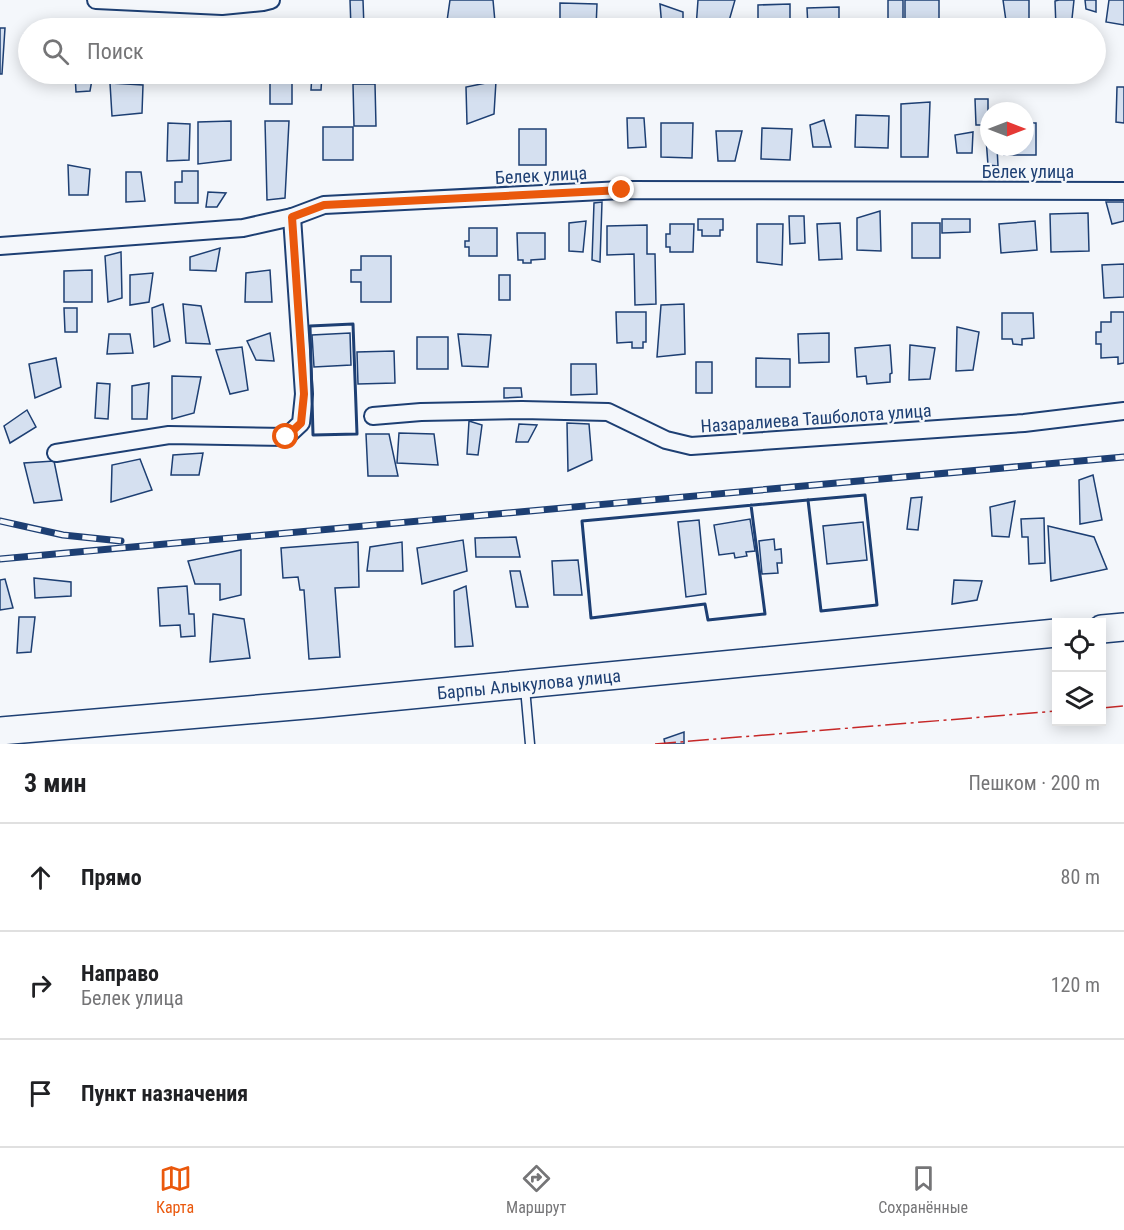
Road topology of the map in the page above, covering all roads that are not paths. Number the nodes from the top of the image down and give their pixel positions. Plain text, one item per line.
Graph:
1 (96, 0) edge
2 (271, 0) edge
3 (1124, 191) edge
4 (292, 217) junction
5 (0, 246) edge
6 (1124, 411) edge
7 (373, 416) dead end
8 (56, 453) dead end
9 (1124, 627) edge
10 (1106, 629) edge
11 (1052, 633) edge
12 (525, 684) junction
13 (0, 731) edge
14 (530, 744) edge

1 - 2 street
3 - 4 street, Белек улица
4 - 5 street, Белек улица
4 - 8 street
6 - 7 street, Назаралиева Ташболота улица
9 - 10 main road
11 - 12 main road, Барпы Алыкулова улица
12 - 13 main road, Барпы Алыкулова улица
12 - 14 lane

